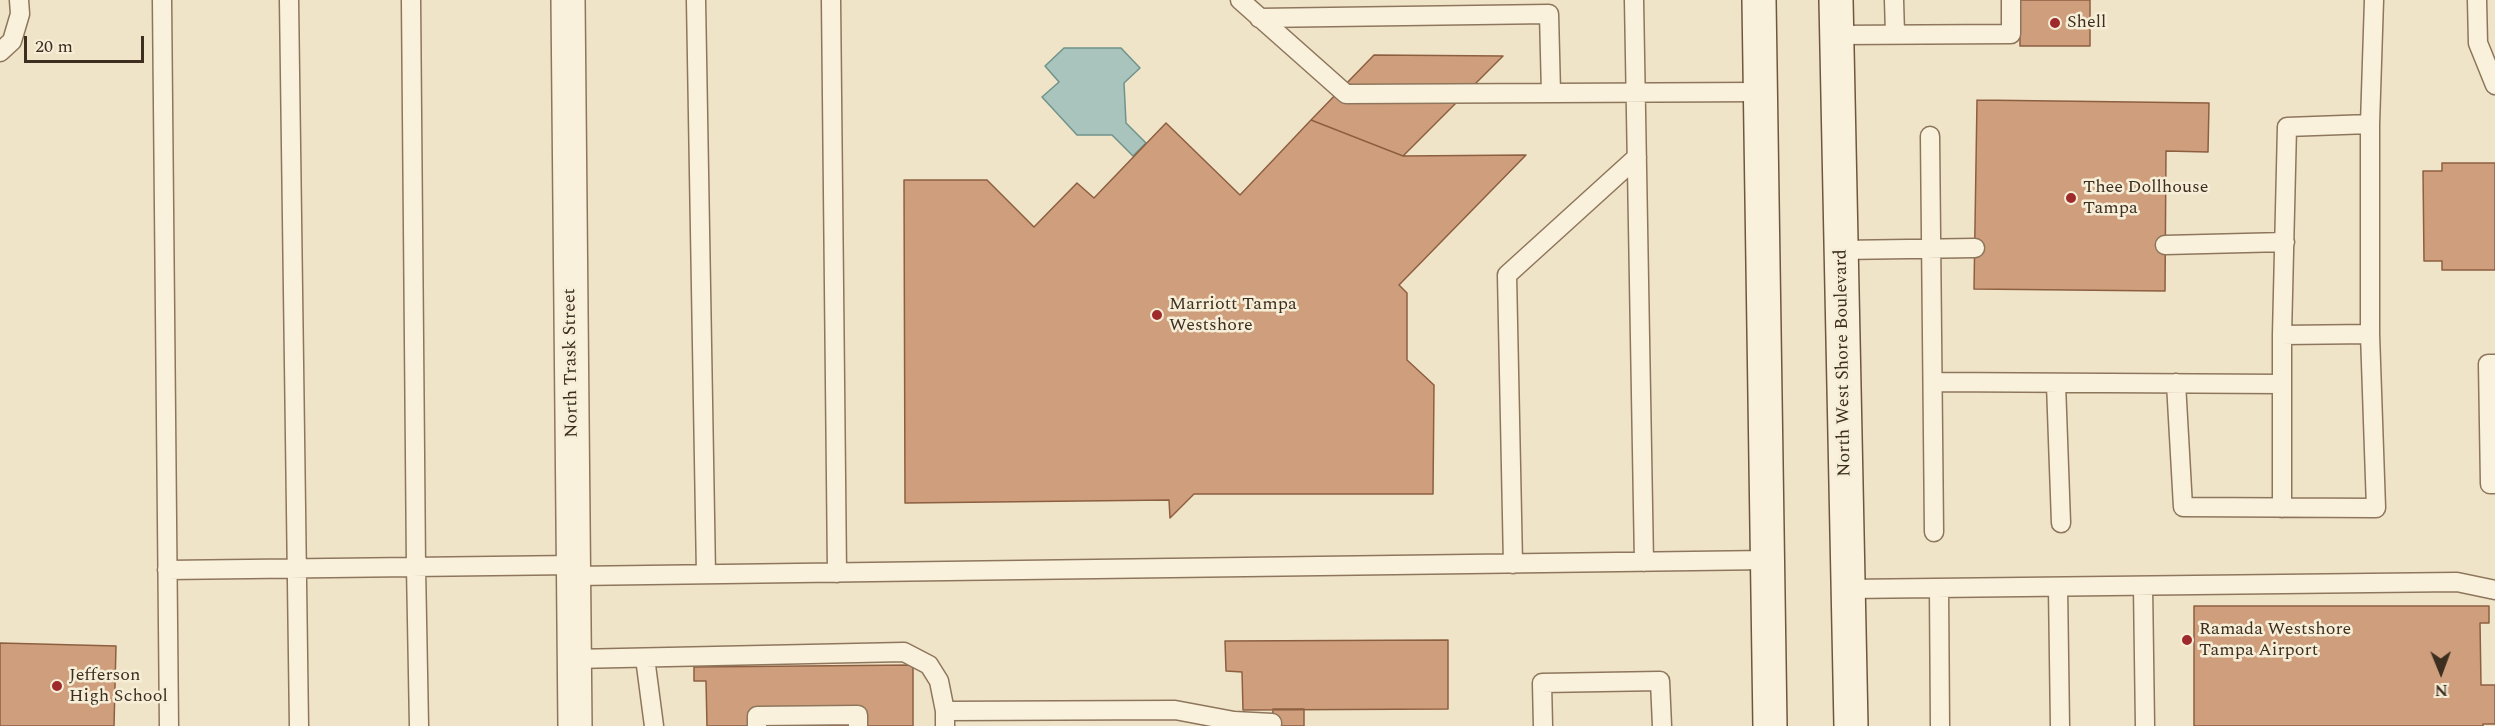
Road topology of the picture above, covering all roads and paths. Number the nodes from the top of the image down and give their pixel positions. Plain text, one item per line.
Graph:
1 (19, 0) edge
2 (162, 0) edge
3 (289, 0) edge
4 (411, 0) edge
5 (567, 0) edge
6 (696, 0) edge
7 (831, 0) edge
8 (1240, 0) edge
9 (1634, 0) edge
10 (1759, 0) edge
11 (1836, 0) edge
12 (1894, 0) edge
13 (2011, 0) edge
14 (2374, 0) edge
15 (2477, 0) edge
16 (2495, 1) edge
17 (1260, 18) junction
18 (1895, 34) junction
19 (1837, 35) junction
20 (4, 45) edge
21 (2495, 85) edge
22 (1761, 92) junction
23 (1551, 93) junction
24 (1636, 93) junction
25 (2370, 124) junction
26 (1930, 136) dead end
27 (1637, 157) junction
28 (2285, 242) junction
29 (2165, 245) dead end
30 (1975, 249) dead end
31 (1842, 250) junction
32 (1930, 250) junction
33 (2370, 334) junction
34 (2282, 335) junction
35 (2495, 364) edge
36 (1933, 382) junction
37 (2176, 383) junction
38 (2056, 384) junction
39 (2282, 384) junction
40 (2495, 484) edge
41 (2282, 508) junction
42 (2061, 523) dead end
43 (1934, 532) dead end
44 (1767, 561) junction
45 (1644, 562) junction
46 (1513, 564) junction
47 (416, 567) junction
48 (297, 568) junction
49 (167, 570) junction
50 (574, 570) junction
51 (837, 573) junction
52 (705, 574) junction
53 (2143, 586) junction
54 (2058, 587) junction
55 (1939, 588) junction
56 (1848, 589) junction
57 (2495, 590) edge
58 (645, 658) junction
59 (574, 659) junction
60 (945, 718) edge
61 (1272, 723) dead end
62 (169, 726) edge
63 (299, 726) edge
64 (419, 726) edge
65 (575, 726) edge
66 (654, 726) edge
67 (757, 726) edge
68 (858, 726) edge
69 (1543, 726) edge
70 (1662, 726) edge
71 (1770, 726) edge
72 (1851, 726) edge
73 (1940, 726) edge
74 (2060, 726) edge
75 (2145, 726) edge

1 - 20 lane
2 - 49 lane
3 - 48 lane
4 - 47 lane
5 - 50 main road, North Trask Street
6 - 52 lane
7 - 51 lane
8 - 17 lane
9 - 24 lane
10 - 22 main road
11 - 19 main road, North West Shore Boulevard
12 - 18 lane
13 - 18 lane
14 - 25 lane
15 - 16 lane
15 - 21 lane
17 - 23 lane
17 - 23 lane
18 - 19 lane
19 - 31 main road, North West Shore Boulevard
22 - 24 lane
22 - 44 main road
23 - 24 lane
24 - 27 lane
25 - 28 lane
25 - 33 lane
26 - 32 lane
27 - 45 lane
27 - 46 lane
28 - 29 lane
28 - 34 lane
30 - 32 lane
31 - 32 lane
31 - 56 main road, North West Shore Boulevard
32 - 36 lane
33 - 34 lane
33 - 41 lane
34 - 39 lane
35 - 40 lane
36 - 38 lane
36 - 43 lane
37 - 38 lane
37 - 39 lane
37 - 41 lane
38 - 42 lane
39 - 41 lane
44 - 45 lane
44 - 71 main road
45 - 46 lane
46 - 51 lane
47 - 48 lane
47 - 50 lane
47 - 64 lane
48 - 49 lane
48 - 63 lane
49 - 62 lane
50 - 52 lane
50 - 59 main road, North Trask Street
51 - 52 lane
53 - 54 lane
53 - 57 lane
53 - 75 lane
54 - 55 lane
54 - 74 lane
55 - 56 lane
55 - 73 lane
56 - 72 main road, North West Shore Boulevard
58 - 59 lane
58 - 60 lane
58 - 66 lane
59 - 65 main road, North Trask Street
60 - 61 lane
67 - 68 lane
69 - 70 lane

